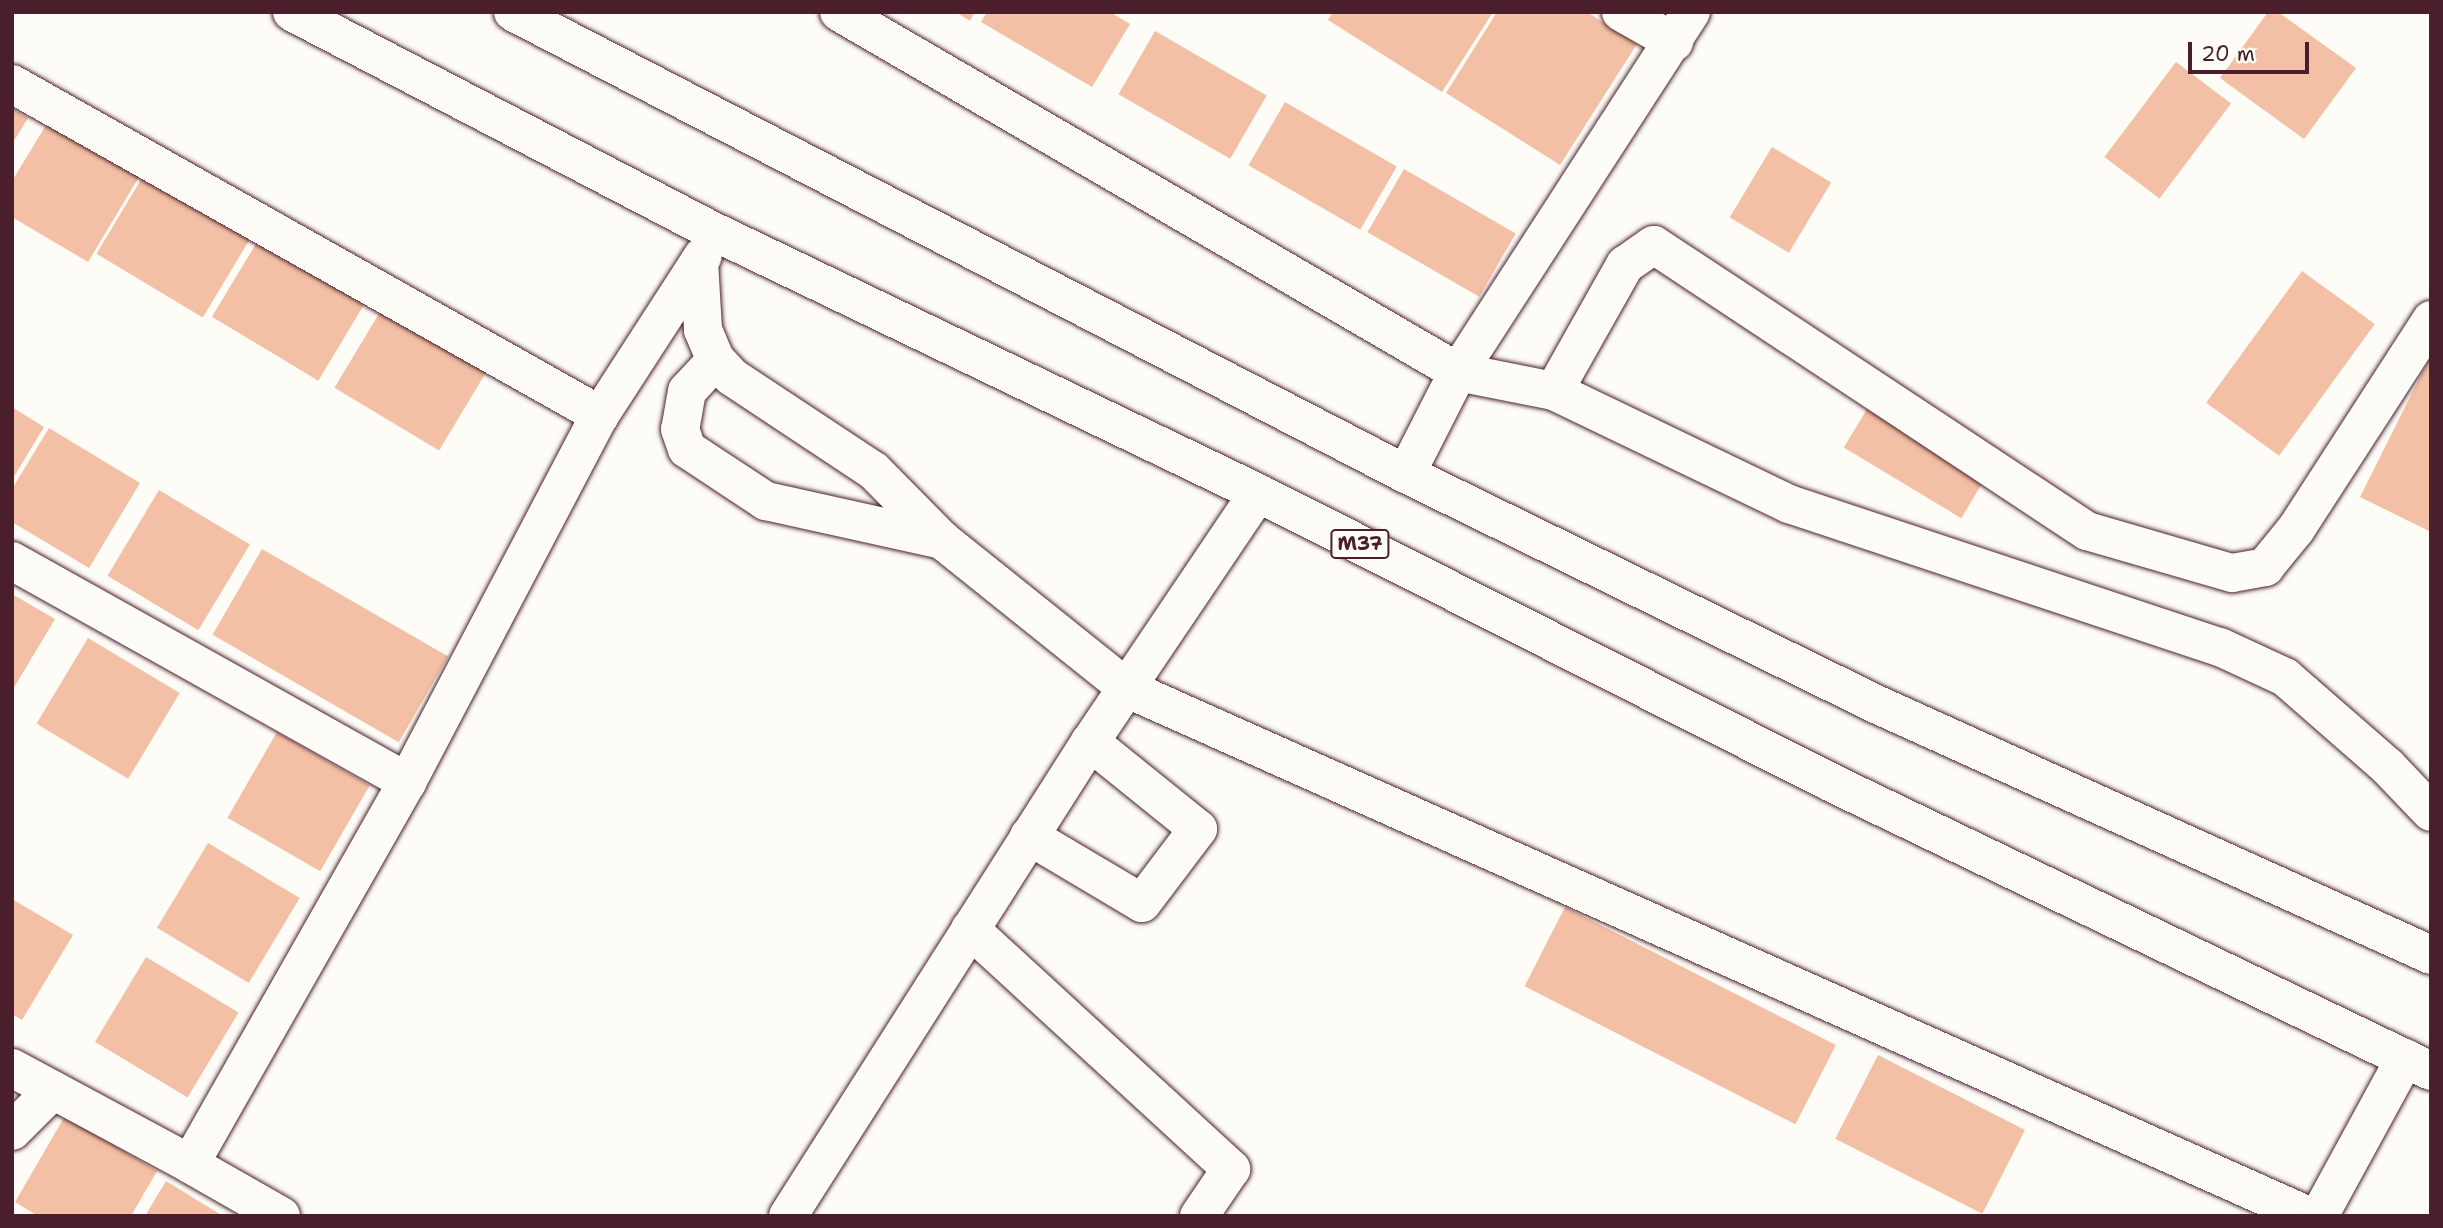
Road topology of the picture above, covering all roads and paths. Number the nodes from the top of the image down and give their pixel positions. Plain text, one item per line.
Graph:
1 (292, 12) edge
2 (513, 12) edge
3 (839, 12) edge
4 (1621, 12) edge
5 (1682, 27) edge
6 (12, 84) edge
7 (708, 248) junction
8 (2431, 320) edge
9 (716, 360) junction
10 (1458, 372) junction
11 (1554, 391) junction
12 (600, 415) junction
13 (1406, 474) junction
14 (1258, 493) junction
15 (942, 540) junction
16 (12, 561) edge
17 (1128, 689) junction
18 (1090, 742) junction
19 (407, 782) junction
20 (2431, 812) edge
21 (1029, 836) junction
22 (970, 929) junction
23 (2431, 956) edge
24 (2418, 1064) edge
25 (12, 1068) edge
26 (52, 1090) junction
27 (12, 1131) edge
28 (190, 1164) junction
29 (790, 1215) edge
30 (281, 1216) edge
31 (1199, 1216) edge
32 (2309, 1216) edge
33 (2319, 1216) edge

1 - 7 main road, M37
2 - 13 main road
3 - 10 main road
4 - 5 main road
5 - 10 main road
6 - 12 main road
7 - 9 main road
7 - 12 main road
7 - 14 main road, M37
8 - 11 main road
9 - 15 main road
9 - 15 main road
10 - 11 main road
10 - 13 main road
11 - 20 main road
12 - 19 main road
13 - 23 main road
14 - 17 main road
14 - 24 main road, M37
15 - 17 main road
16 - 19 main road
17 - 18 main road
17 - 32 main road
18 - 21 main road
18 - 21 main road
19 - 28 main road
21 - 22 main road
22 - 29 main road
22 - 31 main road
24 - 33 main road
25 - 26 main road
26 - 27 main road
26 - 28 main road
28 - 30 main road

